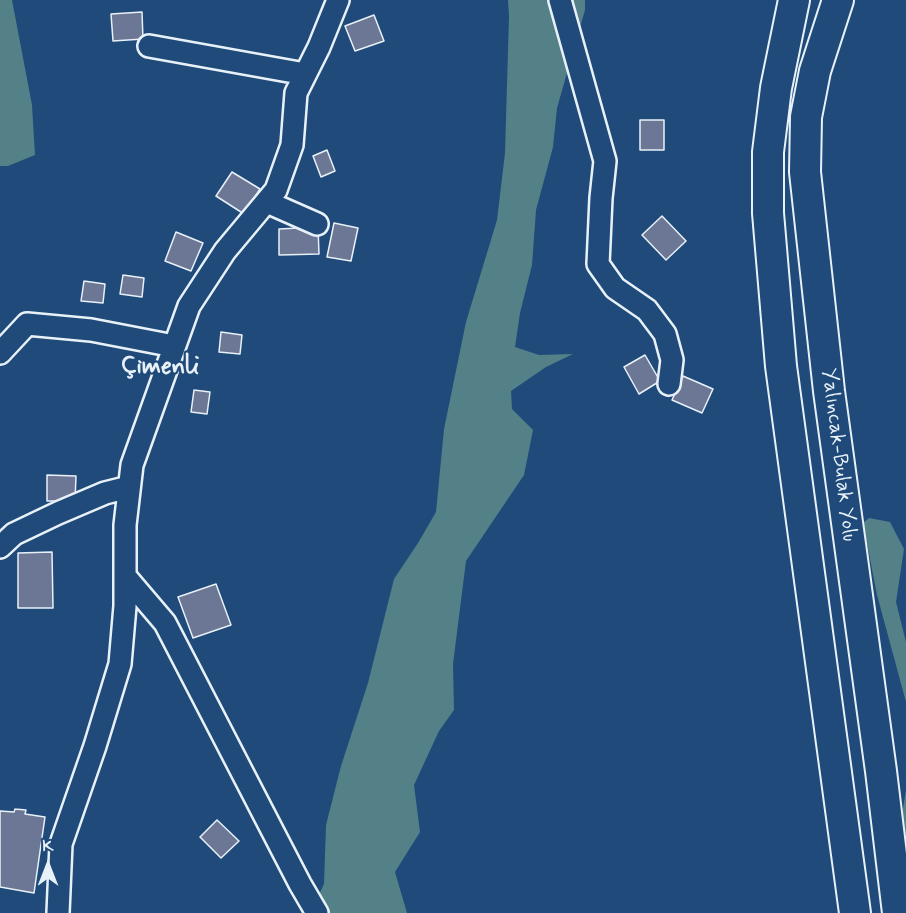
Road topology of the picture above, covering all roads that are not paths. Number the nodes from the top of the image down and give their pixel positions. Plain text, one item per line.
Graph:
1 (338, 0) edge
2 (560, 0) edge
3 (794, 0) edge
4 (838, 0) edge
5 (149, 46) dead end
6 (305, 74) junction
7 (267, 202) junction
8 (317, 224) dead end
9 (174, 346) junction
10 (0, 353) edge
11 (669, 384) dead end
12 (129, 487) junction
13 (0, 547) edge
14 (125, 576) junction
15 (58, 913) edge
16 (317, 913) edge
17 (855, 913) edge
18 (898, 913) edge

1 - 6 street
2 - 11 street
3 - 17 main road, Yalıncak-Bulak Yolu
4 - 18 main road, Yalıncak-Bulak Yolu
5 - 6 street
6 - 7 street
7 - 8 street
7 - 9 street
9 - 10 street
9 - 12 street
12 - 13 street
12 - 14 street
14 - 15 street
14 - 16 street

